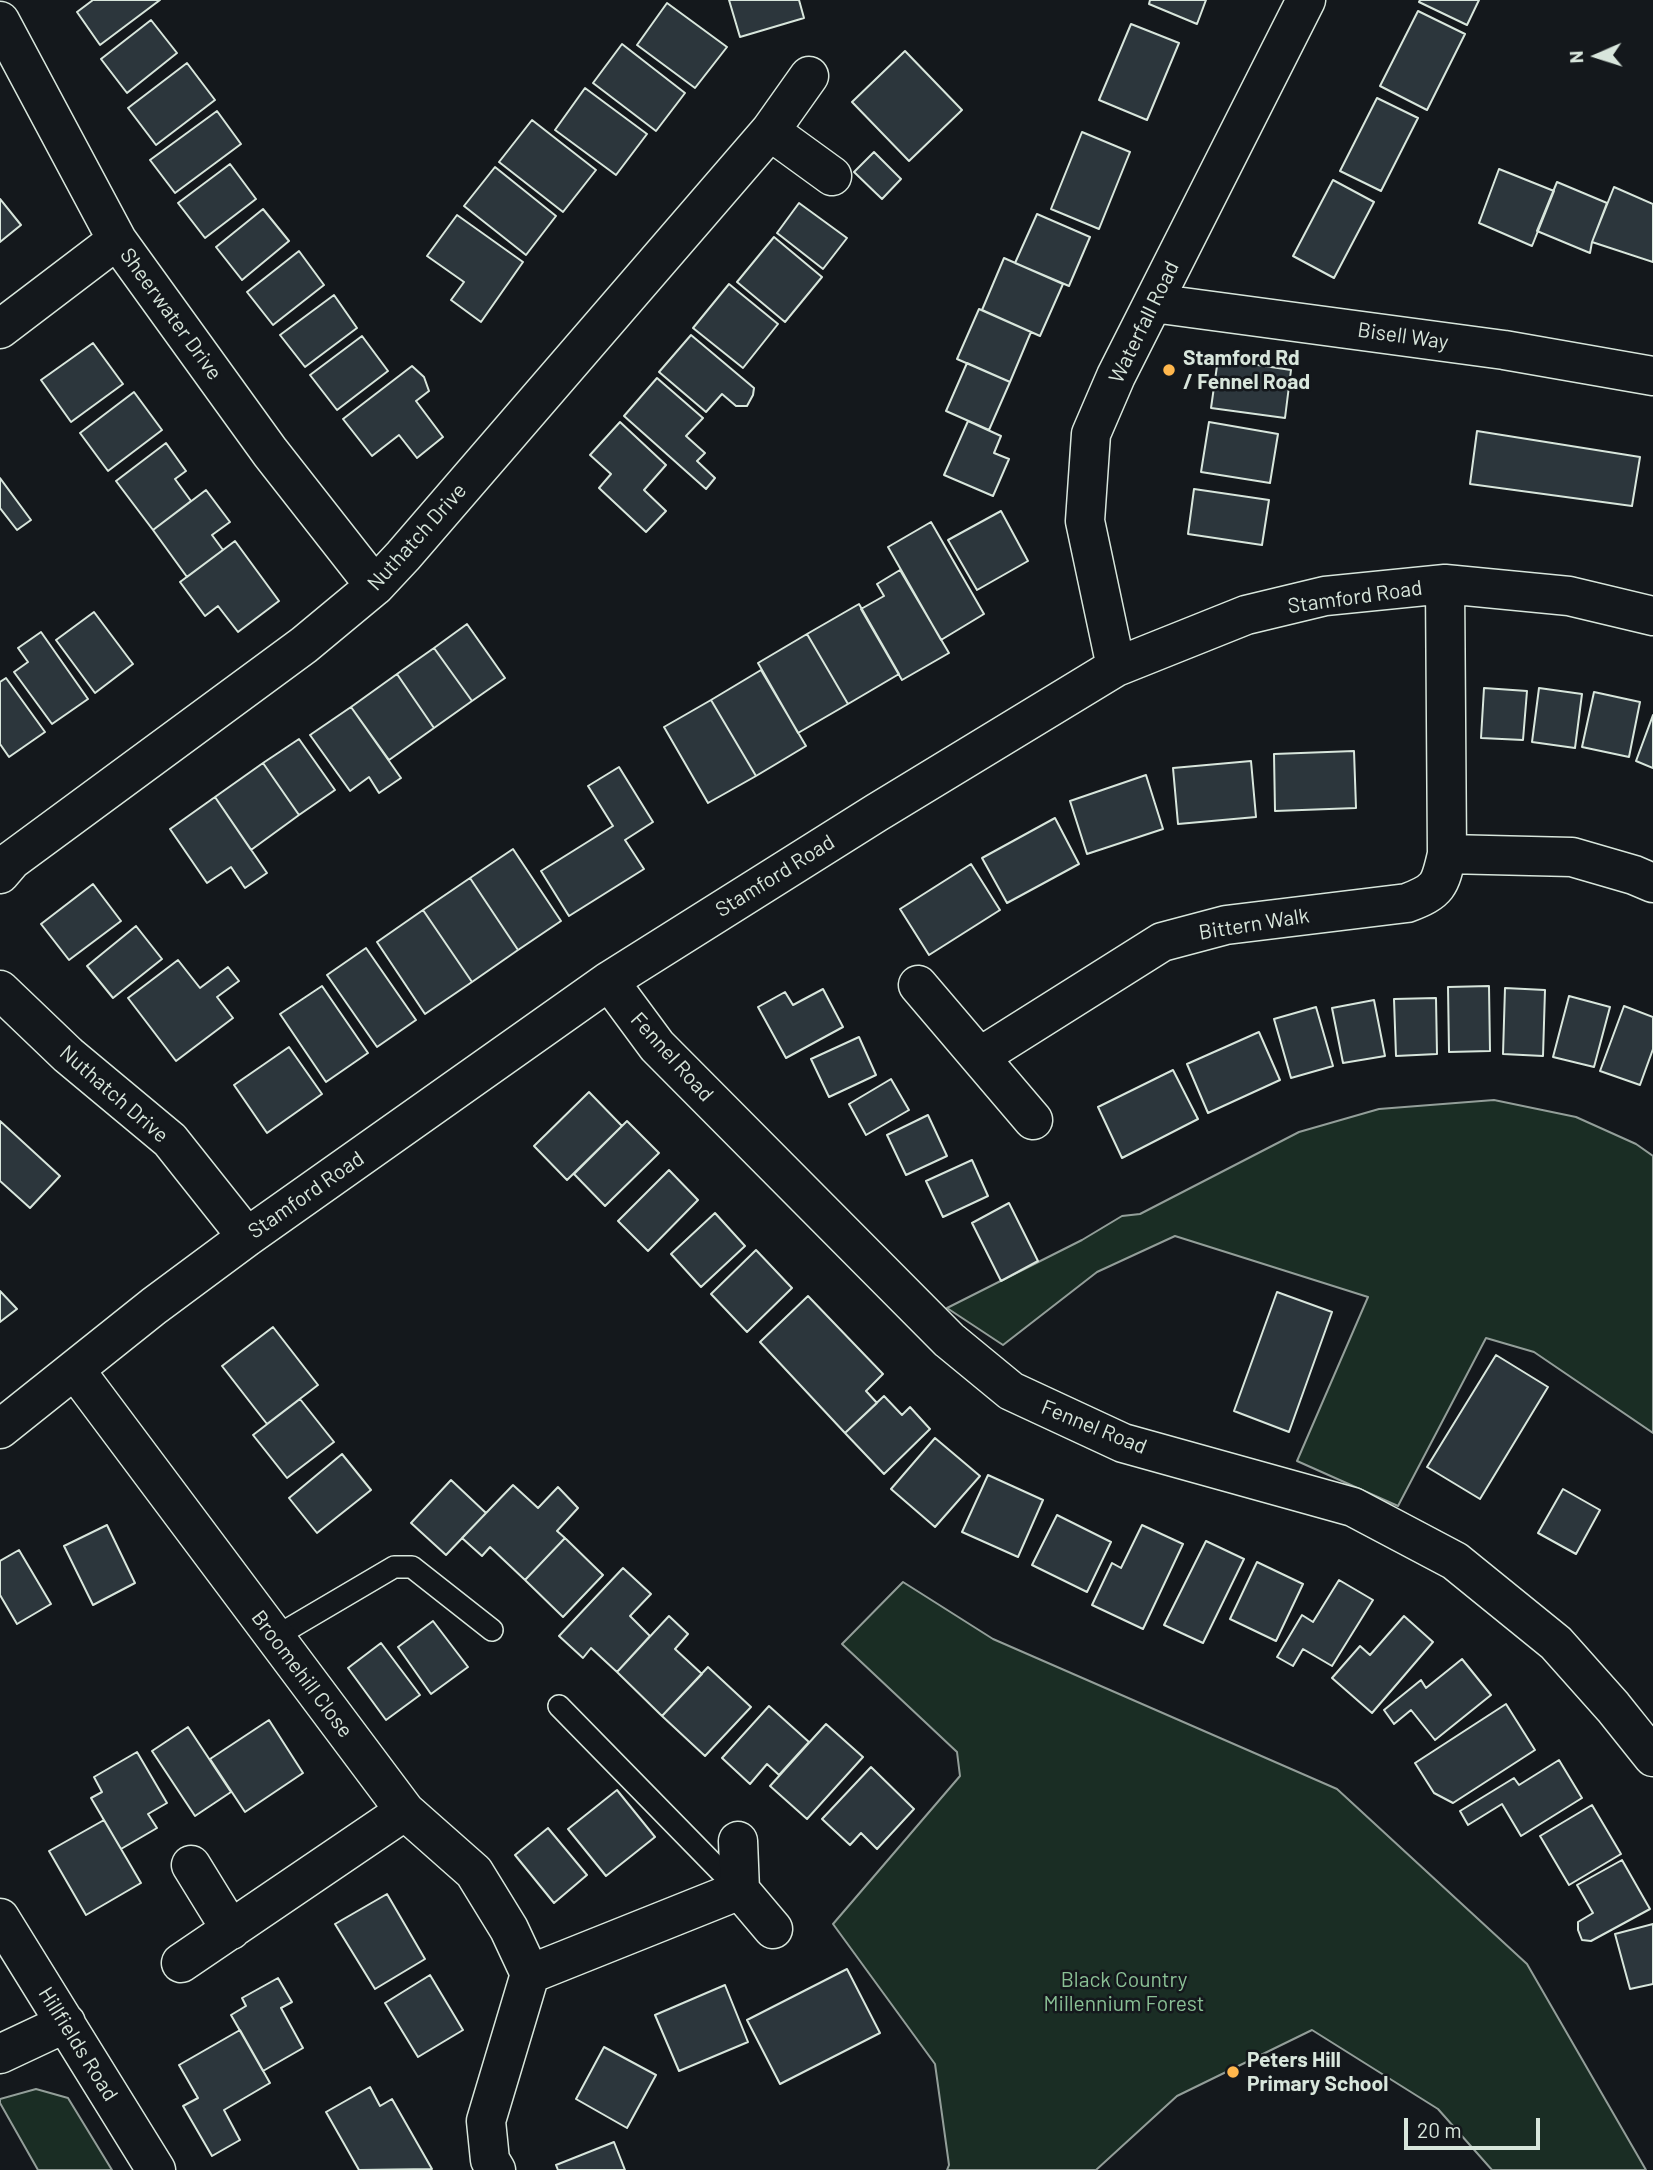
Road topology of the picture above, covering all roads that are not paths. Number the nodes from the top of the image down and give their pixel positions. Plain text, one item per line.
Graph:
1 (1306, 0) edge
2 (0, 21) edge
3 (809, 76) dead end
4 (770, 131) junction
5 (832, 176) dead end
6 (117, 240) junction
7 (1153, 303) junction
8 (0, 329) edge
9 (1653, 376) edge
10 (1445, 584) junction
11 (374, 586) junction
12 (1653, 616) edge
13 (1116, 667) junction
14 (1447, 854) junction
15 (0, 874) edge
16 (1653, 883) edge
17 (608, 981) junction
18 (918, 985) dead end
19 (0, 990) edge
20 (981, 1056) junction
21 (1033, 1119) dead end
22 (247, 1237) junction
23 (75, 1370) junction
24 (0, 1429) edge
25 (492, 1630) dead end
26 (275, 1637) junction
27 (559, 1706) dead end
28 (1653, 1757) edge
29 (405, 1811) junction
30 (738, 1841) dead end
31 (191, 1866) dead end
32 (740, 1891) junction
33 (0, 1918) edge
34 (773, 1929) dead end
35 (231, 1930) junction
36 (181, 1963) dead end
37 (530, 1974) junction
38 (66, 2023) junction
39 (0, 2054) edge
40 (156, 2170) edge
41 (496, 2170) edge

1 - 7 street, Waterfall Road
2 - 6 street, Sheerwater Drive
3 - 4 street, Nuthatch Drive
4 - 5 street
4 - 11 street, Nuthatch Drive
6 - 8 street
6 - 11 street, Sheerwater Drive
7 - 9 street, Bisell Way
7 - 13 street, Waterfall Road
10 - 12 street, Stamford Road
10 - 13 street, Stamford Road
10 - 14 street, Bittern Walk
11 - 15 street, Nuthatch Drive
13 - 17 street, Stamford Road
14 - 16 street
14 - 20 street, Bittern Walk
17 - 22 street, Stamford Road
17 - 28 street, Fennel Road
18 - 20 street
19 - 22 street, Nuthatch Drive
20 - 21 street
22 - 23 street, Stamford Road
23 - 24 street, Stamford Road
23 - 26 street, Broomehill Close
25 - 26 lane
26 - 29 street, Broomehill Close
27 - 32 lane
29 - 35 street
29 - 37 street, Broomehill Close
30 - 32 street
31 - 35 street
32 - 34 street
32 - 37 street
33 - 38 street, Hillfields Road
35 - 36 street
37 - 41 street
38 - 39 street
38 - 40 street, Hillfields Road

